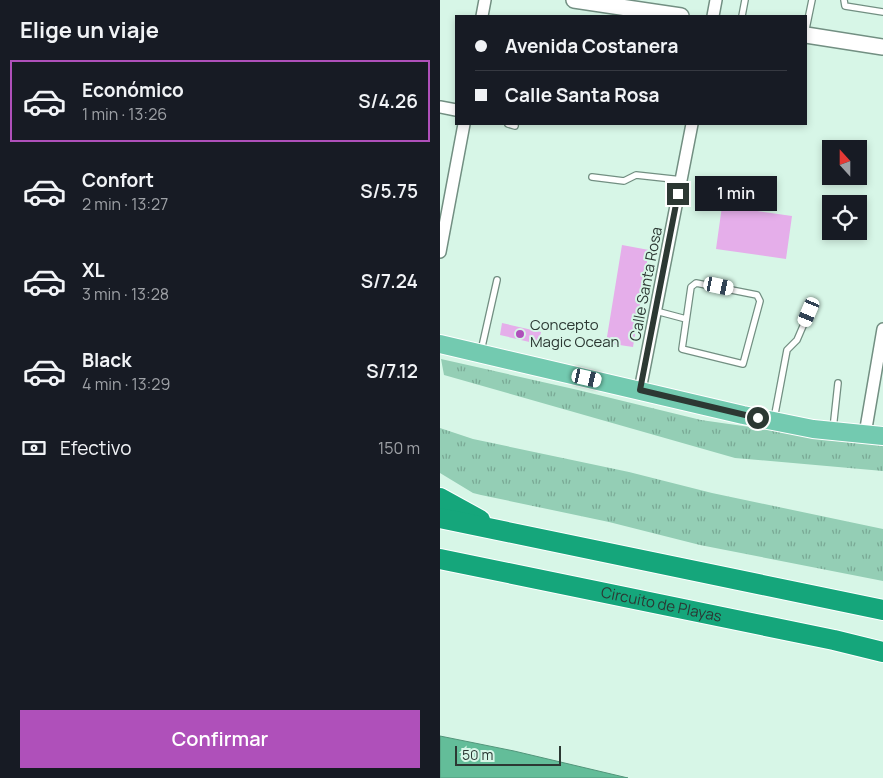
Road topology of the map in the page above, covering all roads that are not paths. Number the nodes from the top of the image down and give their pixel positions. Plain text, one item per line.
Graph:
1 (485, 0) edge
2 (574, 0) edge
3 (716, 0) edge
4 (745, 0) edge
5 (812, 0) edge
6 (844, 0) edge
7 (635, 4) edge
8 (883, 12) edge
9 (482, 15) edge
10 (677, 15) edge
11 (713, 15) edge
12 (742, 15) edge
13 (807, 24) edge
14 (807, 35) edge
15 (883, 47) edge
16 (440, 107) edge
17 (455, 110) edge
18 (464, 125) edge
19 (512, 125) edge
20 (692, 125) edge
21 (515, 126) dead end
22 (592, 177) dead end
23 (682, 180) junction
24 (440, 252) edge
25 (497, 280) dead end
26 (656, 311) junction
27 (809, 312) dead end
28 (686, 319) junction
29 (883, 328) edge
30 (440, 344) edge
31 (480, 353) junction
32 (838, 383) dead end
33 (640, 390) junction
34 (774, 422) junction
35 (833, 431) junction
36 (865, 434) junction
37 (883, 436) edge
38 (440, 498) edge
39 (440, 518) edge
40 (500, 531) junction
41 (440, 559) edge
42 (883, 610) edge
43 (883, 652) edge

1 - 9 street
2 - 7 main road
3 - 11 street
4 - 12 lane
5 - 13 lane
6 - 8 lane
7 - 10 main road
14 - 15 main road
16 - 17 street
18 - 24 street
19 - 21 lane
20 - 23 street, Calle Santa Rosa
22 - 23 lane
23 - 26 street, Calle Santa Rosa
25 - 31 lane
26 - 28 lane
26 - 33 street, Calle Santa Rosa
27 - 34 lane
28 - 28 lane
29 - 36 street
30 - 31 main road
31 - 33 main road
32 - 35 lane
33 - 34 main road
34 - 35 main road
35 - 36 main road
36 - 37 main road
38 - 40 highway
39 - 40 highway
40 - 42 highway
41 - 43 highway, Circuito de Playas

